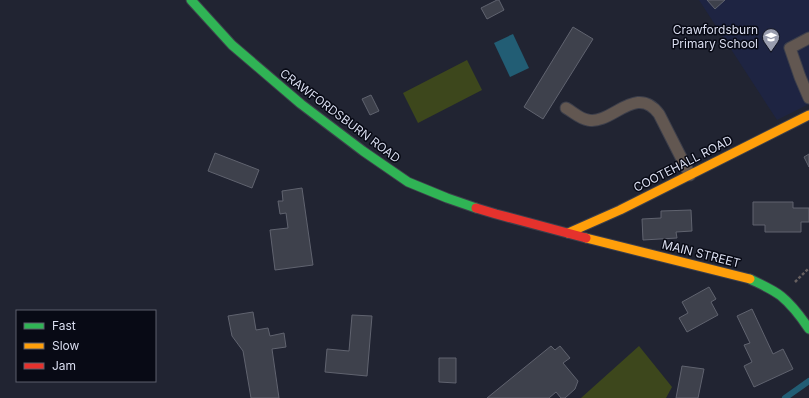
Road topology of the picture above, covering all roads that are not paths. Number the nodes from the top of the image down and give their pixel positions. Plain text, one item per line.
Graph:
1 (191, 0) edge
2 (809, 38) edge
3 (809, 98) edge
4 (566, 108) dead end
5 (809, 115) edge
6 (690, 175) junction
7 (568, 233) junction
8 (809, 329) edge

1 - 7 main road, CRAWFORDSBURN ROAD
2 - 3 lane
4 - 6 lane
5 - 6 main road, COOTEHALL ROAD
6 - 7 main road, COOTEHALL ROAD
7 - 8 main road, MAIN STREET

